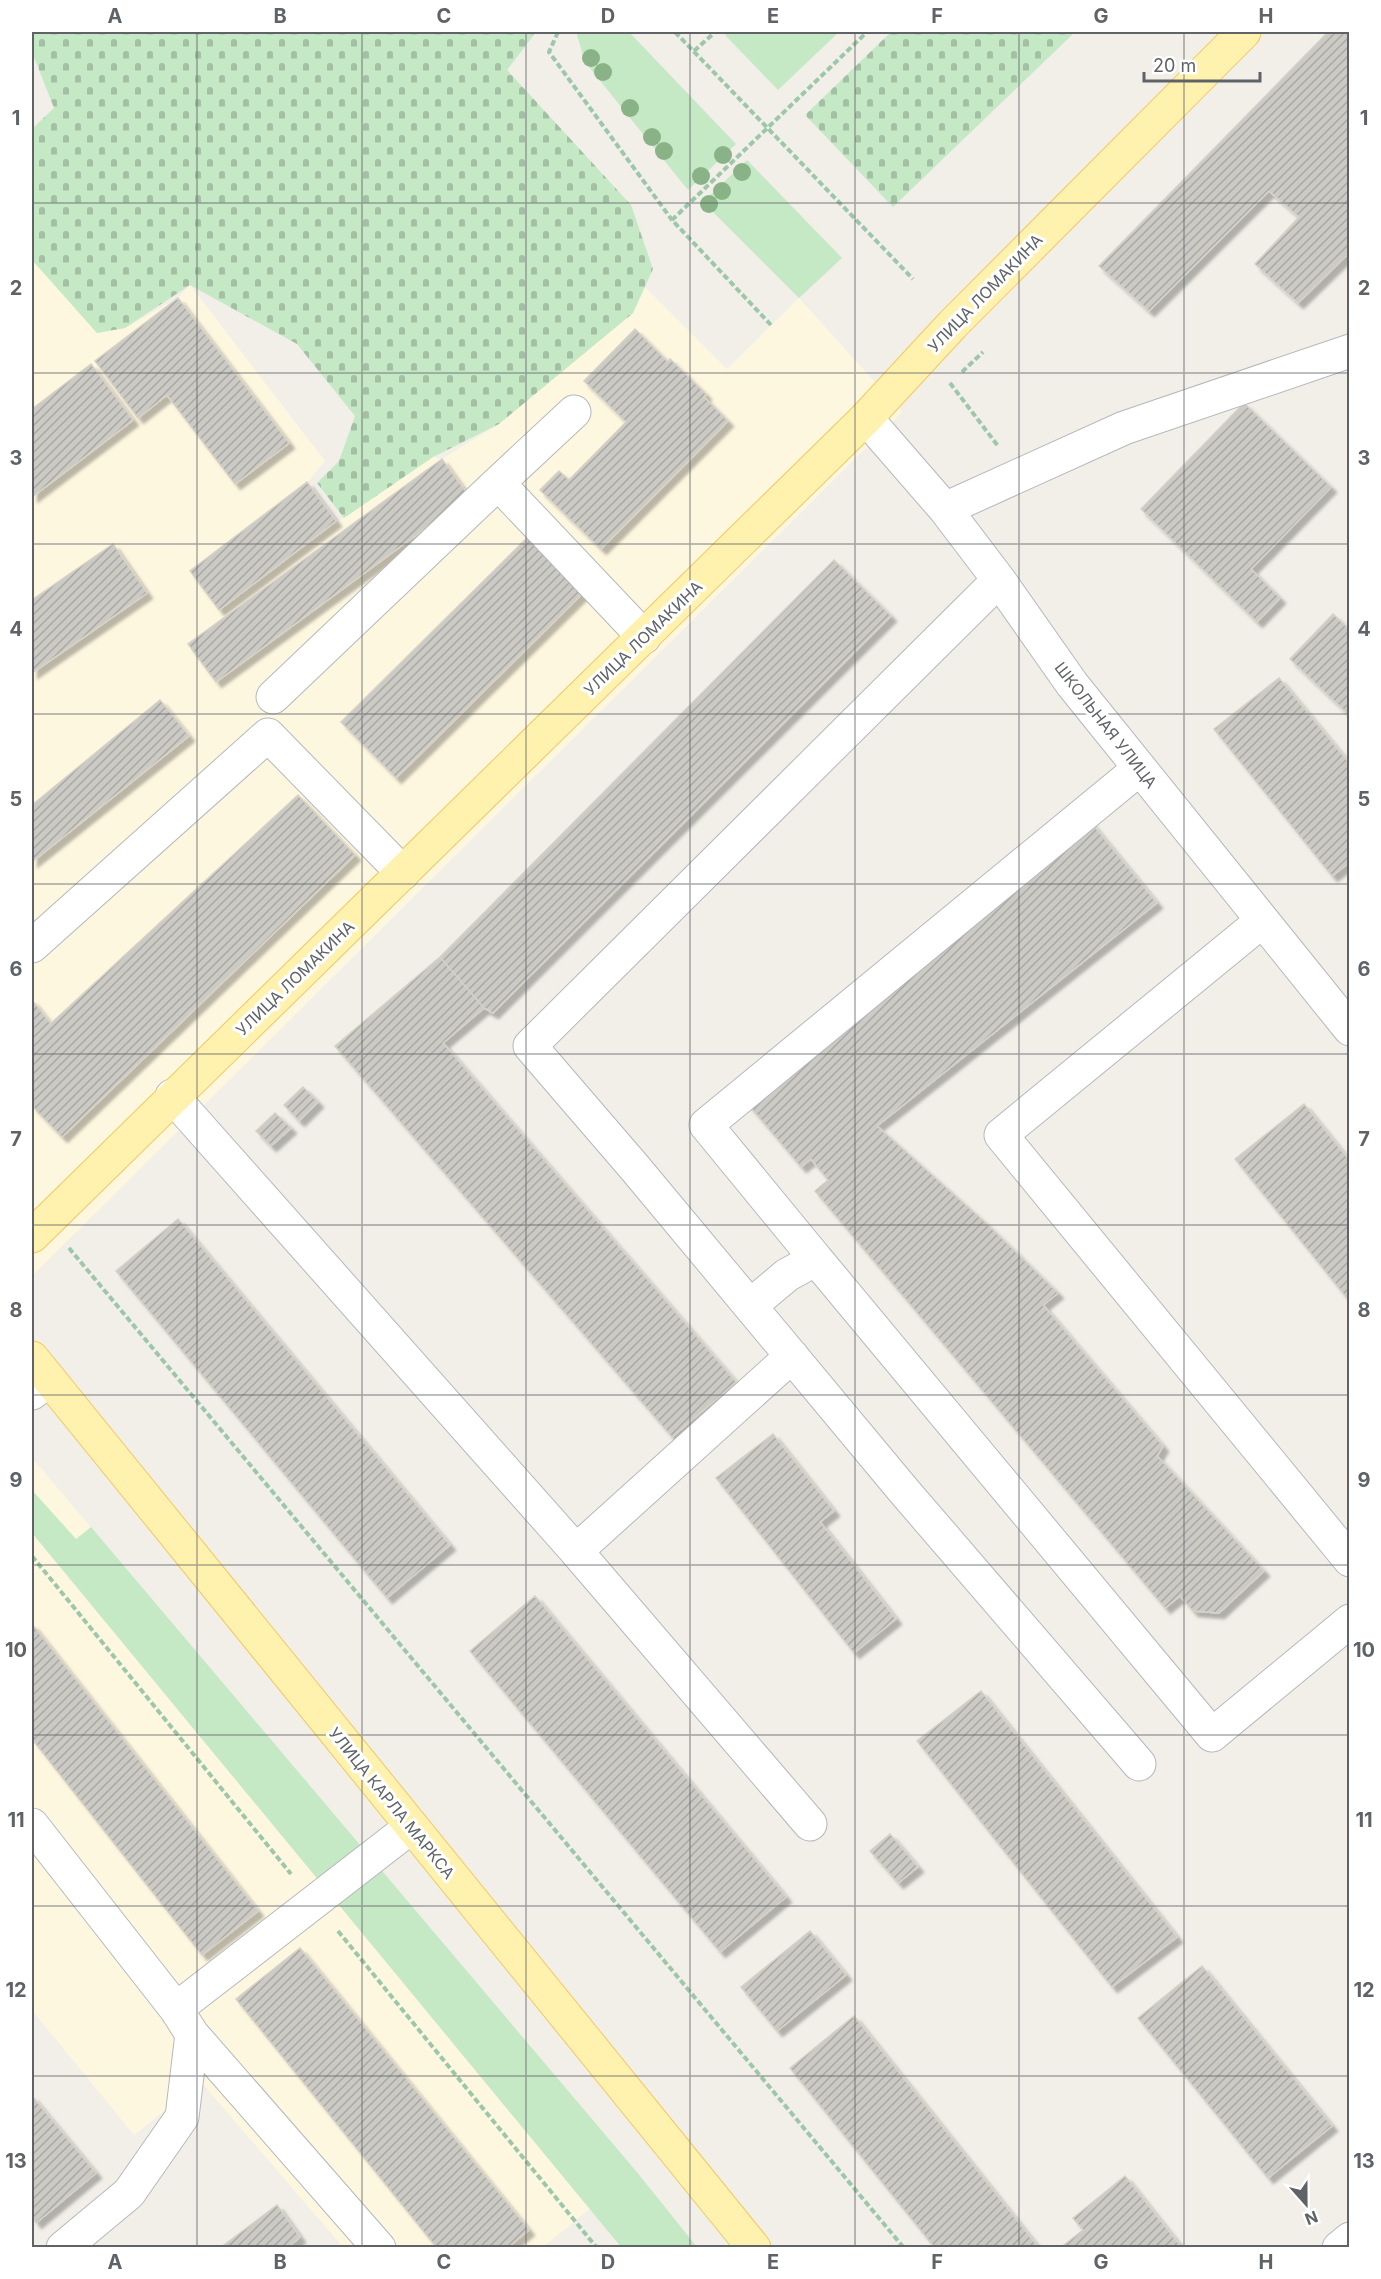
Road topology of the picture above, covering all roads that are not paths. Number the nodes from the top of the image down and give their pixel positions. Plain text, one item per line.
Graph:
1 (1244, 32) edge
2 (1350, 351) edge
3 (574, 412) dead end
4 (866, 418) junction
5 (498, 483) junction
6 (945, 509) junction
7 (999, 580) junction
8 (644, 637) junction
9 (273, 697) dead end
10 (1139, 769) junction
11 (403, 873) junction
12 (1262, 921) junction
13 (32, 946) edge
14 (1350, 1029) edge
15 (172, 1096) junction
16 (39, 1229) edge
17 (816, 1259) junction
18 (750, 1306) junction
19 (792, 1356) junction
20 (37, 1377) edge
21 (576, 1551) junction
22 (1350, 1560) edge
23 (1350, 1621) edge
24 (1139, 1764) dead end
25 (810, 1824) dead end
26 (32, 1825) edge
27 (411, 1827) junction
28 (184, 2021) junction
29 (1350, 2239) edge
30 (63, 2247) edge
31 (379, 2247) edge
32 (754, 2247) edge
33 (1339, 2247) edge

1 - 4 main road, УЛИЦА ЛОМАКИНА
2 - 6 street
3 - 5 street
4 - 6 street, ШКОЛЬНАЯ УЛИЦА
4 - 8 main road, УЛИЦА ЛОМАКИНА
5 - 8 street
5 - 9 street
6 - 7 street, ШКОЛЬНАЯ УЛИЦА
7 - 10 street, ШКОЛЬНАЯ УЛИЦА
7 - 18 street
8 - 11 main road, УЛИЦА ЛОМАКИНА
10 - 12 street, ШКОЛЬНАЯ УЛИЦА
10 - 17 street
11 - 13 street
11 - 15 main road, УЛИЦА ЛОМАКИНА
12 - 14 street, ШКОЛЬНАЯ УЛИЦА
12 - 22 street
15 - 16 main road, УЛИЦА ЛОМАКИНА
15 - 21 street
17 - 18 street
17 - 23 street
18 - 19 street
19 - 21 street
19 - 24 street
20 - 27 main road, УЛИЦА КАРЛА МАРКСА
21 - 25 street
26 - 28 street
27 - 28 street
27 - 32 main road, УЛИЦА КАРЛА МАРКСА
28 - 30 street
28 - 31 street
29 - 33 street

